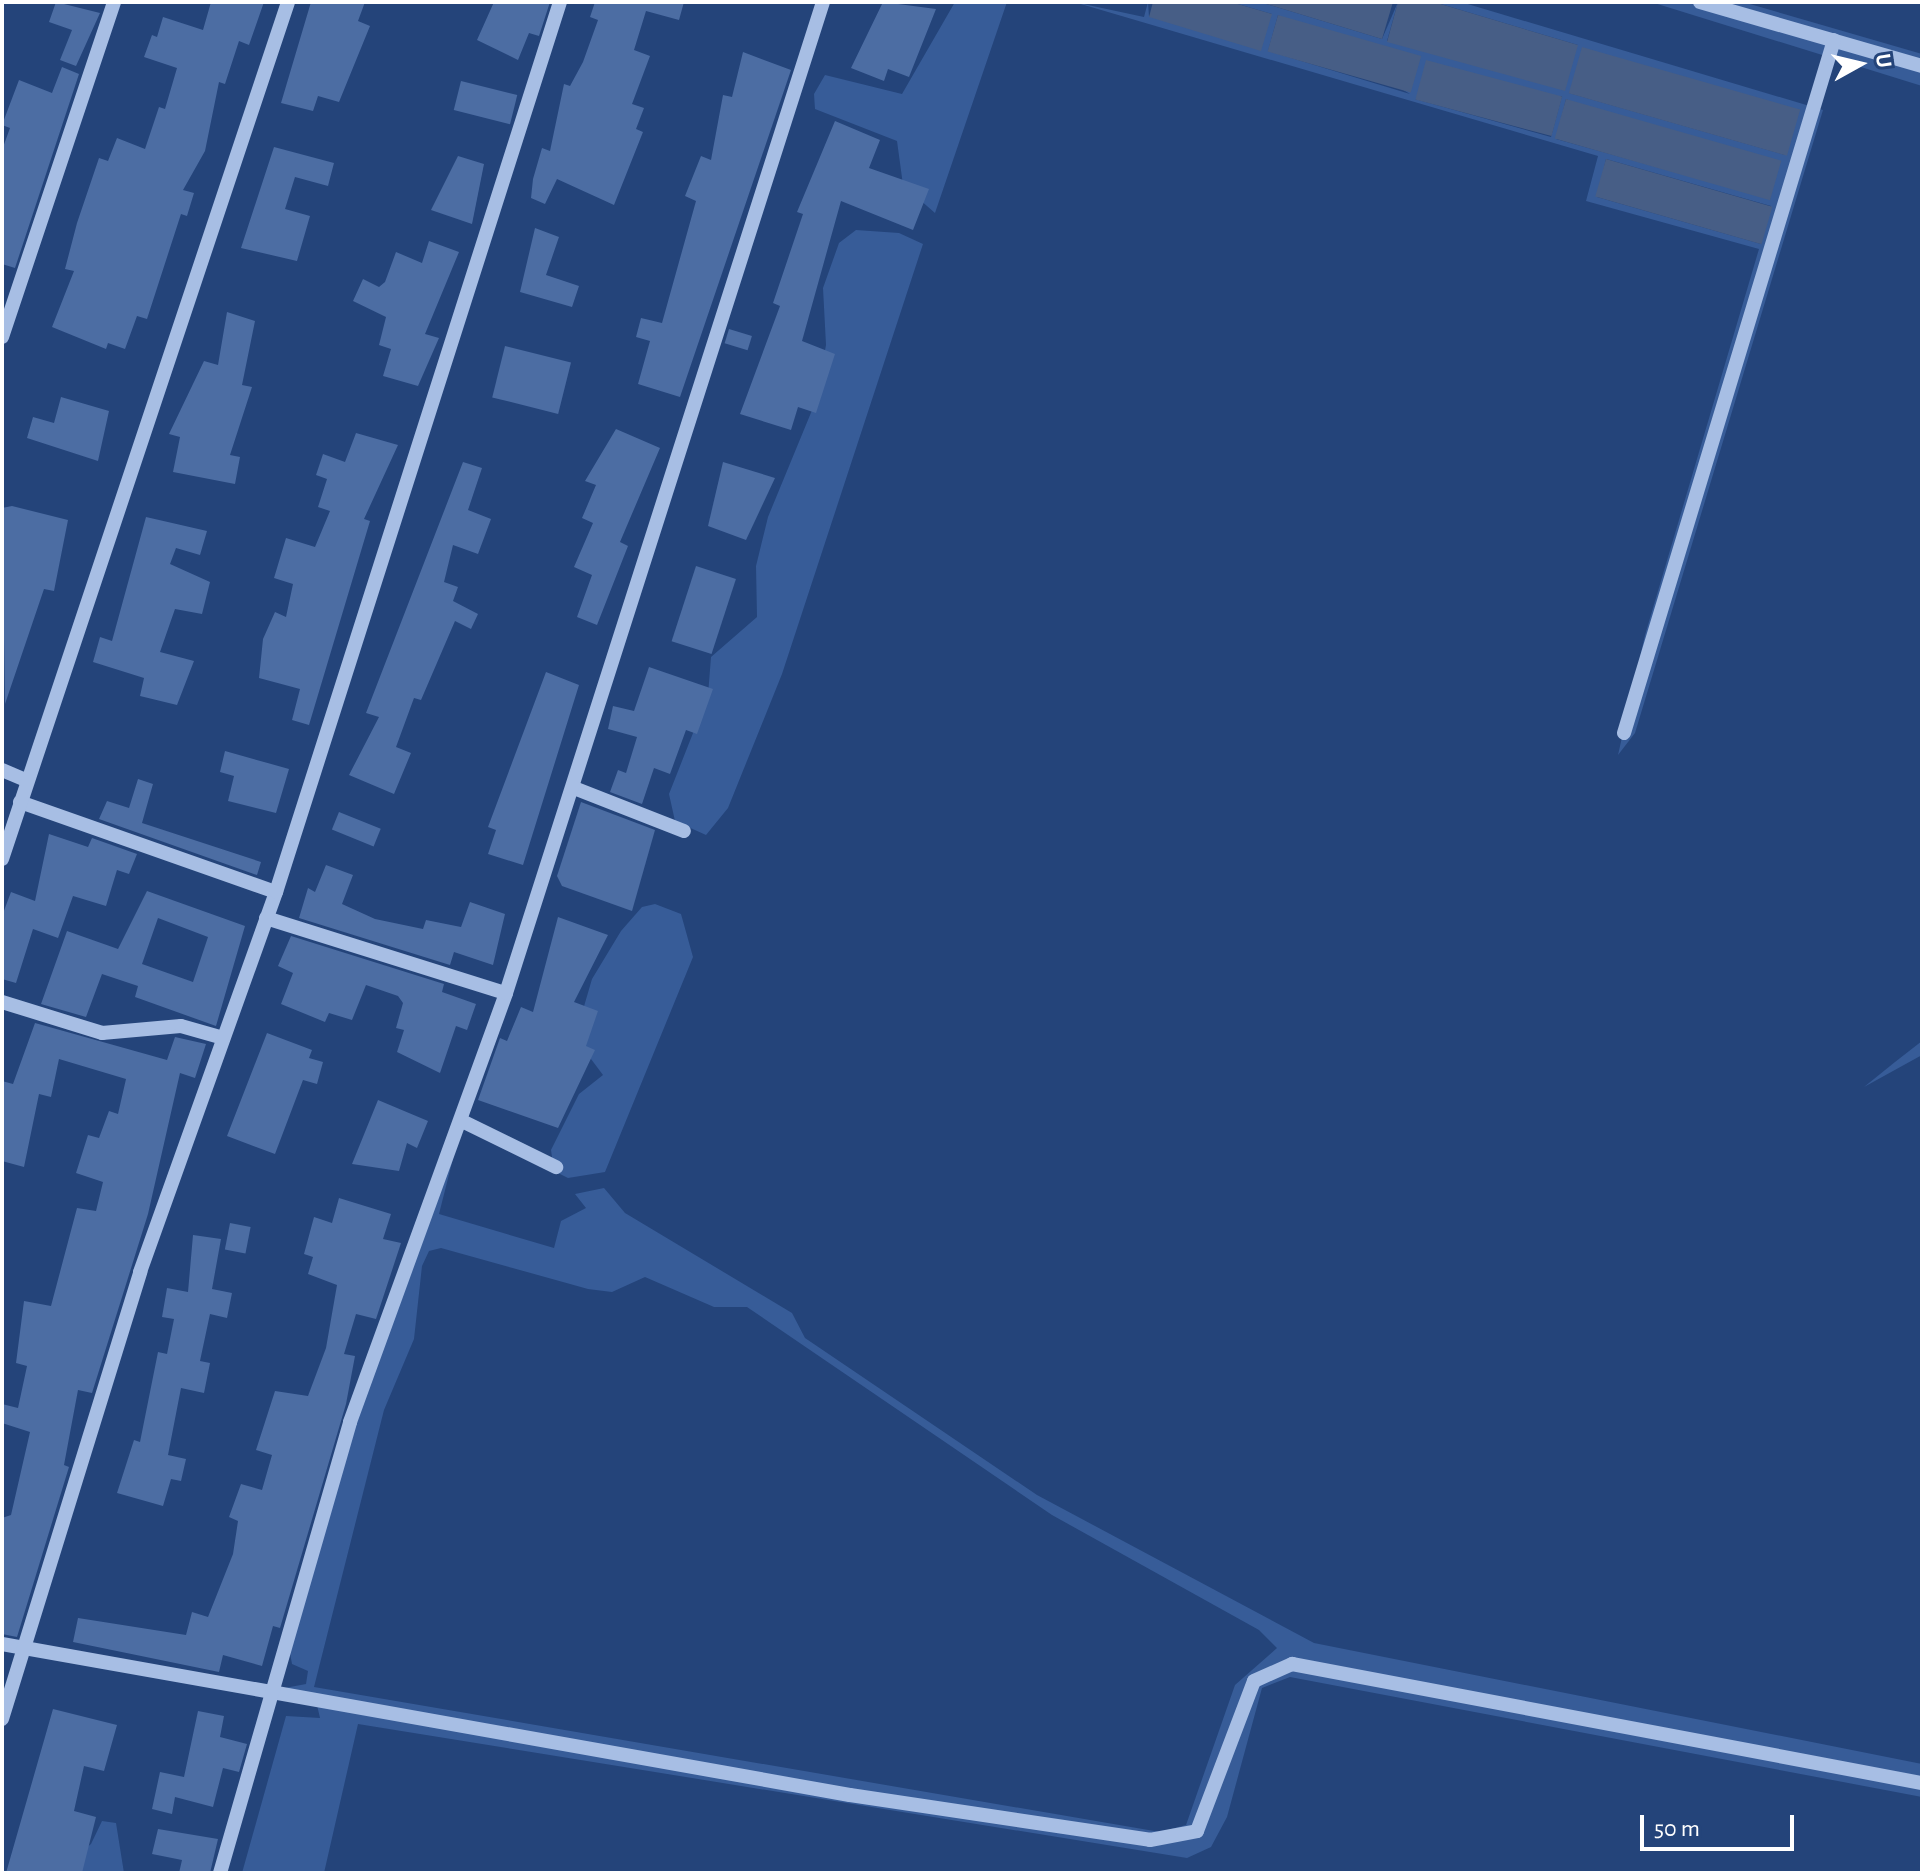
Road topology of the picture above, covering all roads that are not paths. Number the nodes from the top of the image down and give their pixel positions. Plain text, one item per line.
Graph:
1 (114, 2) edge
2 (288, 2) edge
3 (560, 2) edge
4 (823, 2) edge
5 (1700, 2) edge
6 (1834, 40) junction
7 (1922, 66) edge
8 (2, 337) edge
9 (1624, 733) dead end
10 (2, 770) edge
11 (26, 780) junction
12 (574, 788) junction
13 (20, 802) junction
14 (684, 831) dead end
15 (2, 859) edge
16 (276, 892) junction
17 (266, 918) junction
18 (506, 993) junction
19 (2, 1002) edge
20 (223, 1038) junction
21 (462, 1121) junction
22 (556, 1167) dead end
23 (2, 1644) edge
24 (24, 1648) junction
25 (274, 1690) junction
26 (2, 1719) edge
27 (1922, 1783) edge
28 (220, 1873) edge

1 - 8 street
2 - 11 street
3 - 16 street
4 - 12 street
5 - 6 street
6 - 7 street
6 - 9 street
10 - 11 street
11 - 13 street
12 - 14 street
12 - 18 street
13 - 15 street
13 - 16 street
16 - 17 street
17 - 18 street
17 - 20 street
18 - 21 street
19 - 20 street
20 - 24 street
21 - 22 street
21 - 25 street
23 - 24 street
24 - 25 street
24 - 26 street
25 - 27 street
25 - 28 street

